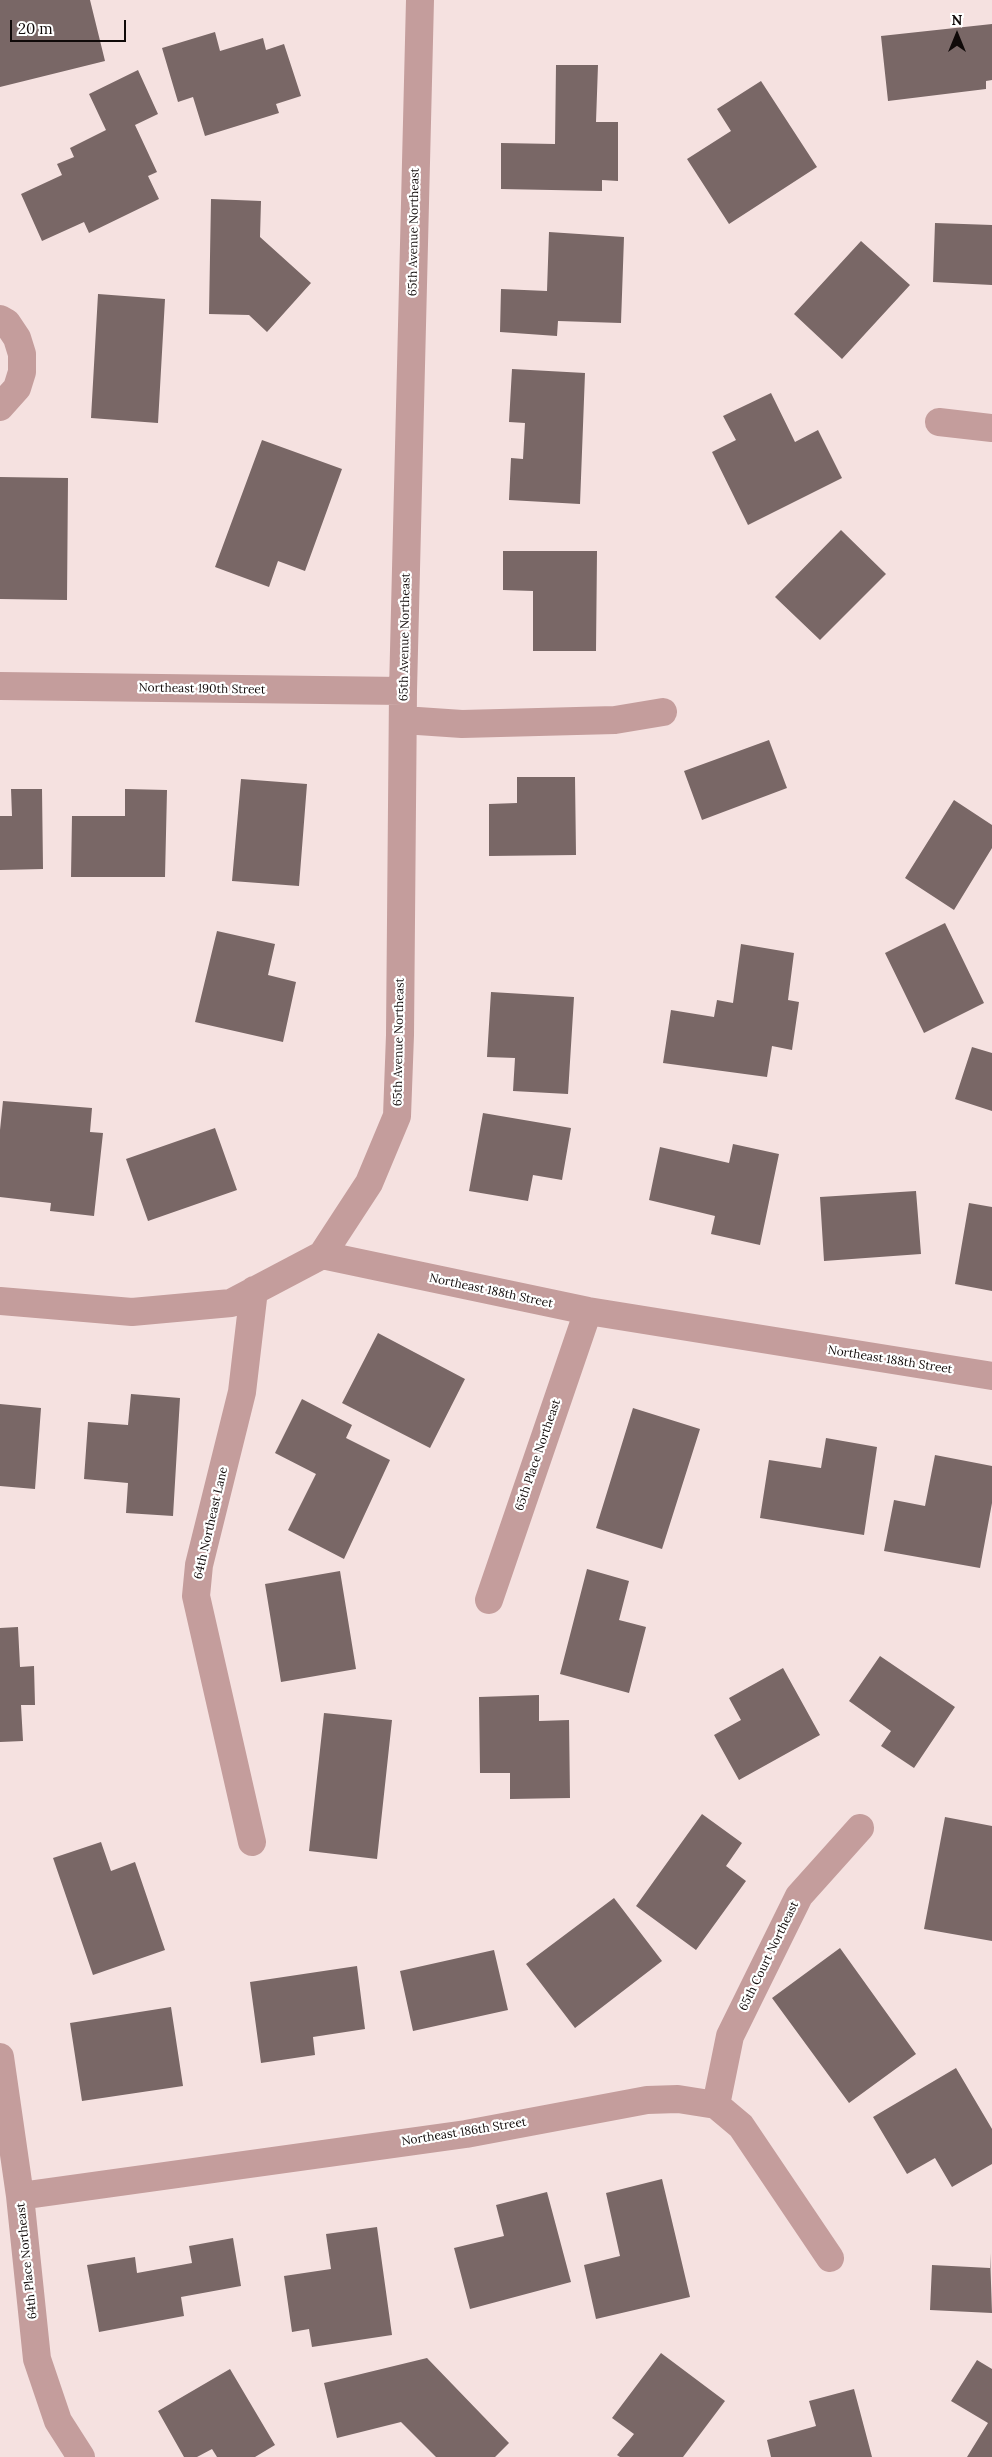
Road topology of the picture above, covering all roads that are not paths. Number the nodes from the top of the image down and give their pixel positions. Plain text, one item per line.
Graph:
1 (420, 0) edge
2 (0, 319) edge
3 (0, 407) edge
4 (939, 422) dead end
5 (992, 428) edge
6 (0, 686) edge
7 (403, 691) junction
8 (663, 712) dead end
9 (403, 720) junction
10 (322, 1255) junction
11 (254, 1290) junction
12 (0, 1301) edge
13 (588, 1311) junction
14 (992, 1376) edge
15 (489, 1600) dead end
16 (860, 1828) dead end
17 (252, 1842) dead end
18 (0, 2057) edge
19 (716, 2104) junction
20 (20, 2196) junction
21 (830, 2258) dead end
22 (81, 2457) edge

1 - 7 street, 65th Avenue Northeast
2 - 3 street
4 - 5 street
6 - 7 street, Northeast 190th Street
7 - 9 street, 65th Avenue Northeast
8 - 9 street
9 - 10 street, 65th Avenue Northeast
10 - 11 street
10 - 13 street, Northeast 188th Street
11 - 12 street
11 - 17 street, 64th Northeast Lane
13 - 14 street, Northeast 188th Street
13 - 15 street, 65th Place Northeast
16 - 19 street, 65th Court Northeast
18 - 20 street, 64th Place Northeast
19 - 20 street, Northeast 186th Street
19 - 21 street
20 - 22 street, 64th Place Northeast

